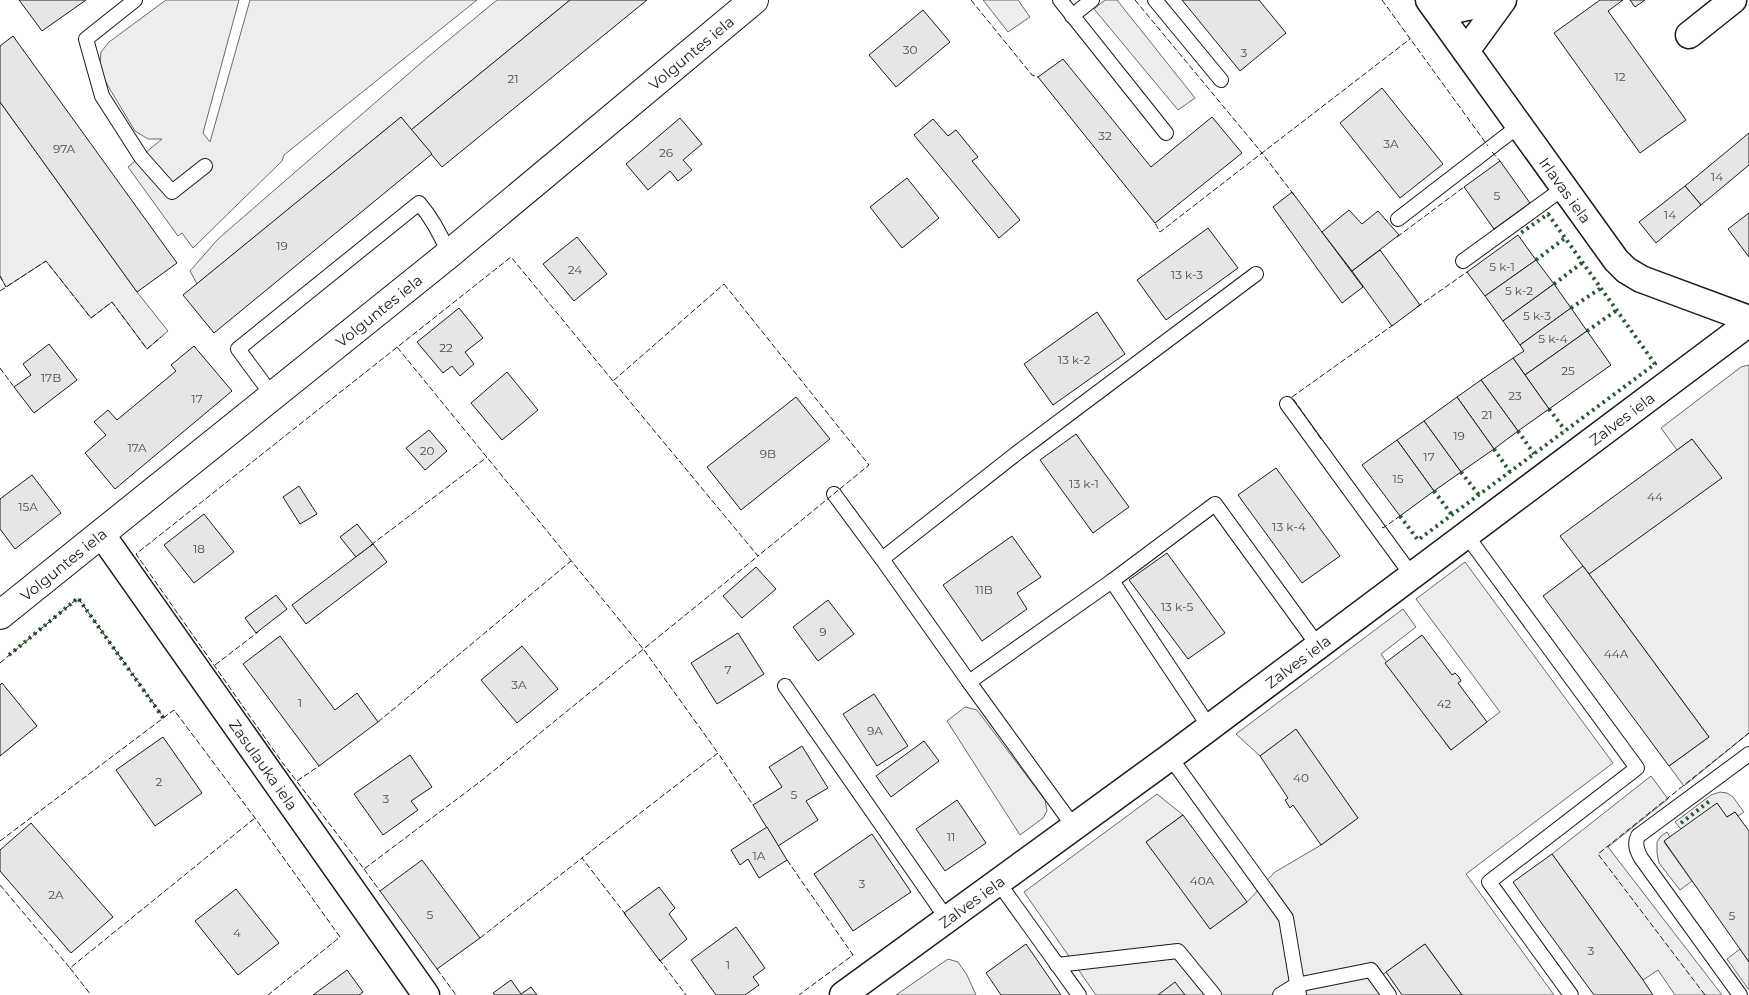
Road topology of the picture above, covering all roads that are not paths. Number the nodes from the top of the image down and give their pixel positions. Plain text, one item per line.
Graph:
1 (135, 0) edge
2 (754, 0) edge
3 (1060, 0) edge
4 (1092, 0) edge
5 (1155, 0) edge
6 (1501, 0) edge
7 (1733, 0) edge
8 (1434, 7) edge
9 (1072, 16) junction
10 (1689, 35) dead end
11 (1466, 51) junction
12 (1221, 80) dead end
13 (1520, 125) junction
14 (1166, 133) dead end
15 (205, 166) dead end
16 (1565, 187) junction
17 (1398, 219) dead end
18 (449, 254) junction
19 (1463, 262) dead end
20 (1256, 274) dead end
21 (1749, 319) edge
22 (1749, 323) edge
23 (272, 395) junction
24 (1287, 404) dead end
25 (834, 494) dead end
26 (102, 534) junction
27 (1467, 536) junction
28 (882, 559) junction
29 (1413, 577) junction
30 (1112, 581) junction
31 (0, 615) edge
32 (1319, 647) junction
33 (969, 682) junction
34 (785, 686) dead end
35 (1210, 728) junction
36 (1749, 754) edge
37 (1170, 757) junction
38 (1074, 827) junction
39 (998, 882) junction
40 (947, 919) junction
41 (1057, 964) junction
42 (1297, 990) edge
43 (426, 995) edge
44 (842, 995) edge
45 (1079, 995) edge
46 (1214, 995) edge
47 (1280, 995) edge
48 (1390, 995) edge
49 (1571, 995) edge
50 (1740, 995) edge

1 - 15 lane
2 - 18 street, Volguntes iela
3 - 9 lane
4 - 9 lane
5 - 12 lane
6 - 8 street
6 - 11 street
7 - 10 street
8 - 11 street, Irlavas iela
9 - 14 lane
11 - 13 street, Irlavas iela
13 - 16 street, Irlavas iela
13 - 17 lane
16 - 19 lane
16 - 21 street, Irlavas iela
18 - 23 street, Volguntes iela
18 - 23 lane
20 - 28 lane
22 - 27 street, Zalves iela
23 - 26 street, Volguntes iela
24 - 29 lane
25 - 28 lane
26 - 31 street, Volguntes iela
26 - 43 street, Zasulauka iela
27 - 29 street, Zalves iela
27 - 49 lane
28 - 33 lane
29 - 32 street, Zalves iela
30 - 32 lane
30 - 33 lane
30 - 35 lane
32 - 35 street, Zalves iela
33 - 38 lane
34 - 40 lane
35 - 37 street, Zalves iela
36 - 50 lane
37 - 38 street, Zalves iela
37 - 42 lane
38 - 39 street, Zalves iela
39 - 40 street, Zalves iela
39 - 41 lane
40 - 44 street, Zalves iela
41 - 45 lane
41 - 46 lane
42 - 47 lane
42 - 48 lane

